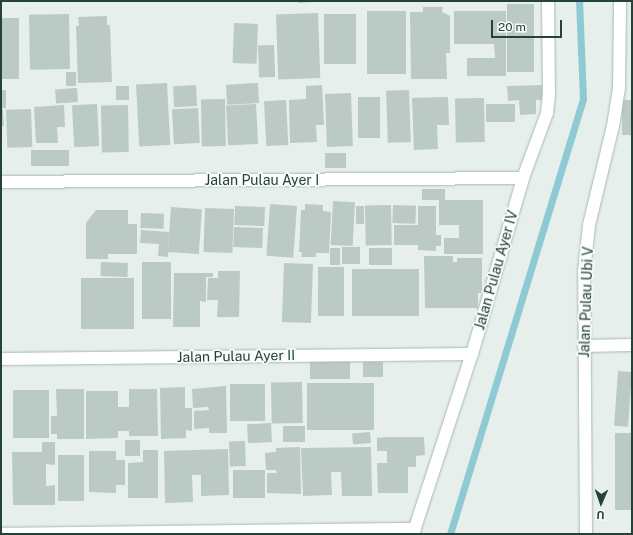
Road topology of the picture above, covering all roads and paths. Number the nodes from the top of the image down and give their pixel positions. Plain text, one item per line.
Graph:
1 (548, 1) edge
2 (620, 1) edge
3 (523, 178) junction
4 (1, 182) edge
5 (632, 345) edge
6 (584, 346) junction
7 (472, 354) junction
8 (1, 359) edge
9 (414, 531) edge
10 (1, 534) edge
11 (586, 534) edge

1 - 3 street, Jalan Pulau Ayer IV
2 - 6 street, Jalan Pulau Ubi V
3 - 4 street, Jalan Pulau Ayer I
3 - 7 street, Jalan Pulau Ayer IV
5 - 6 street
6 - 11 street, Jalan Pulau Ubi V
7 - 8 street, Jalan Pulau Ayer II
7 - 9 street, Jalan Pulau Ayer IV
9 - 10 street

